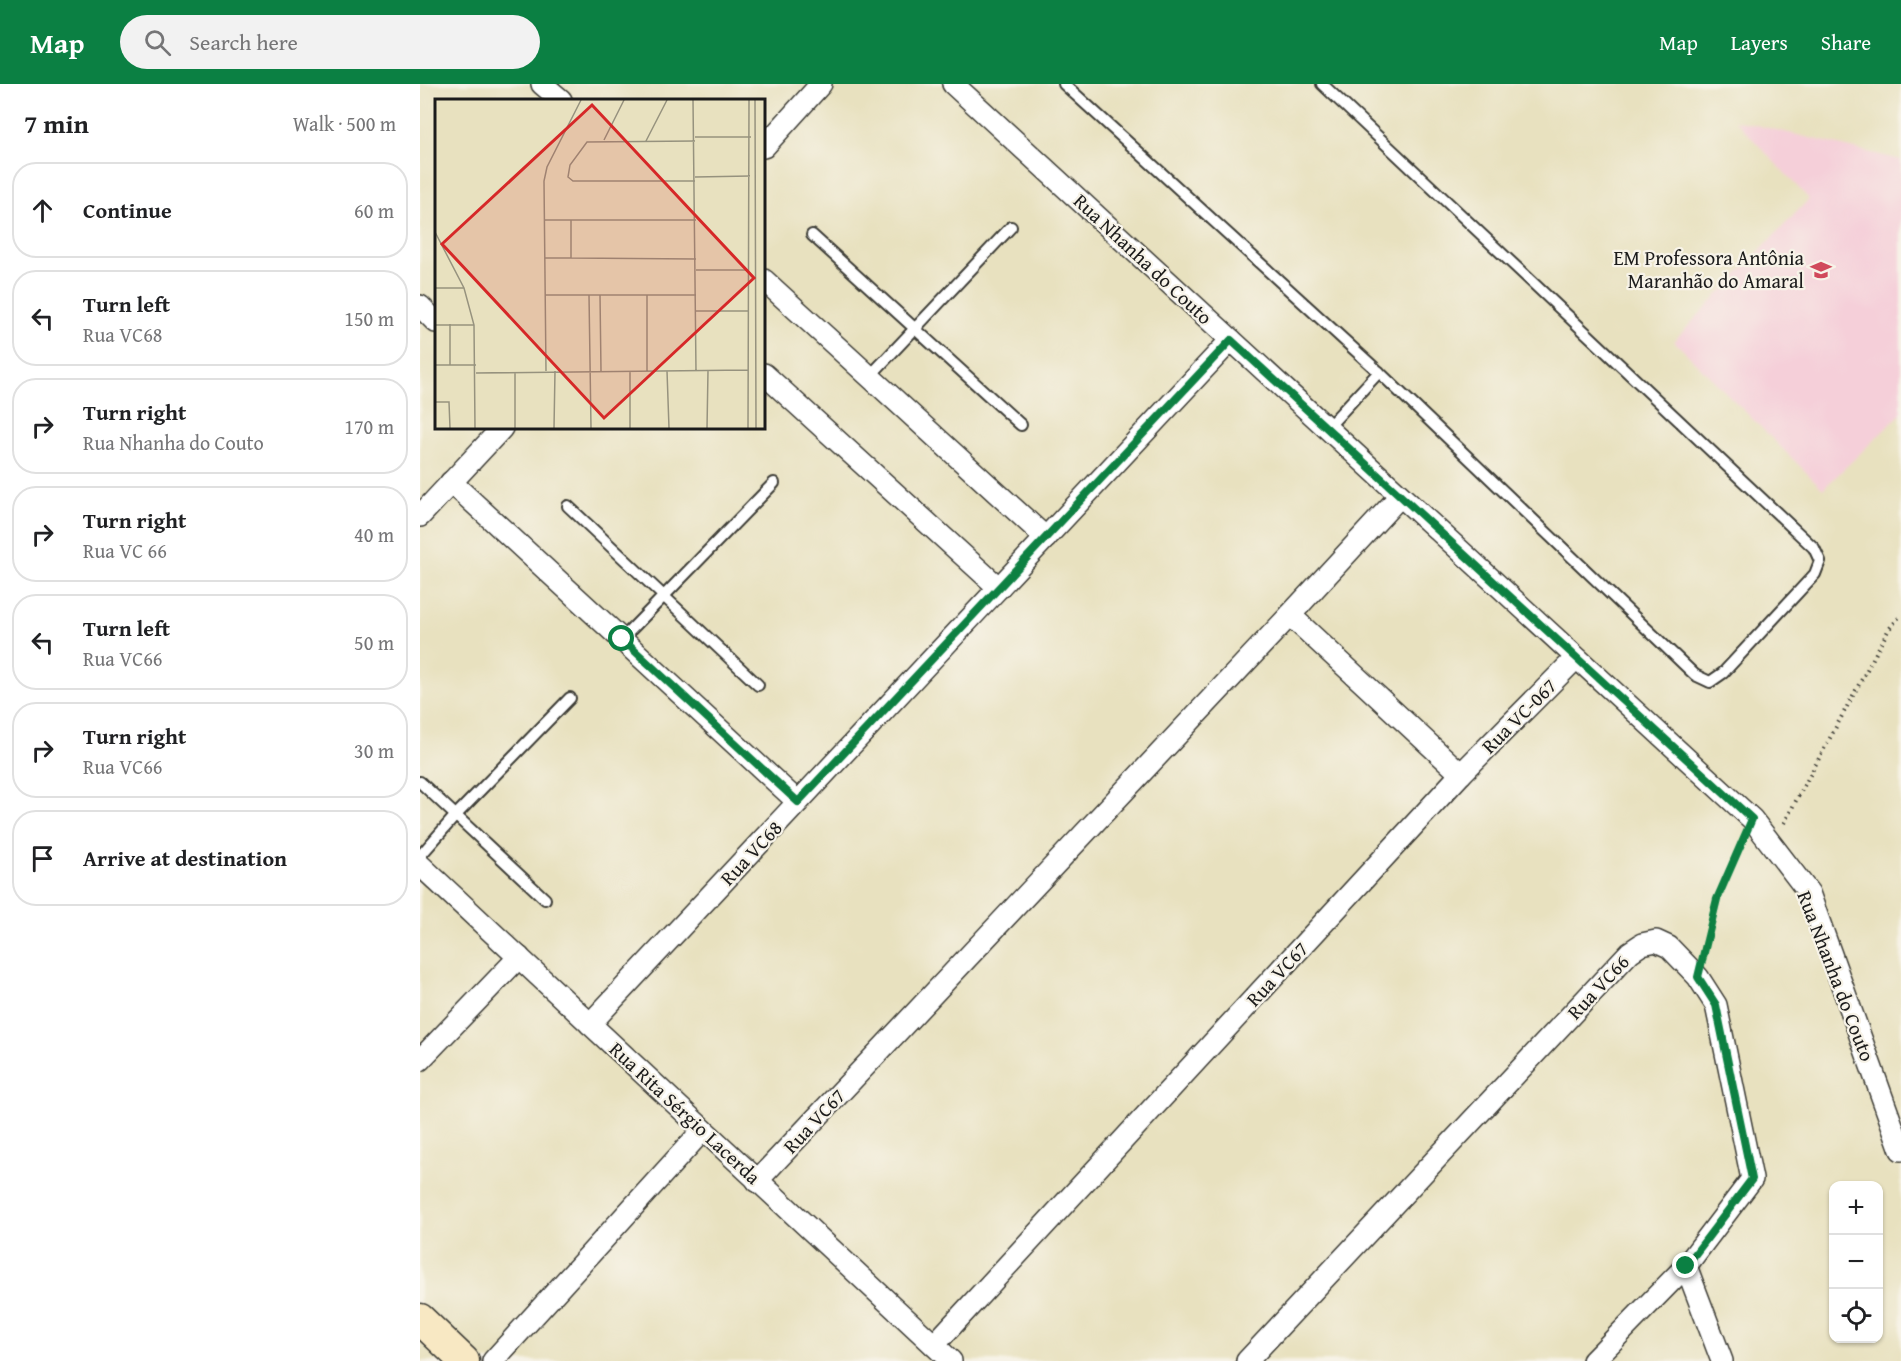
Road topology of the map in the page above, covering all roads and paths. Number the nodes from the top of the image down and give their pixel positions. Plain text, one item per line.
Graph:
1 (542, 84) edge
2 (821, 84) edge
3 (953, 84) edge
4 (1064, 84) edge
5 (1322, 84) edge
6 (560, 99) edge
7 (765, 146) edge
8 (1011, 227) dead end
9 (812, 235) dead end
10 (765, 281) edge
11 (420, 306) edge
12 (435, 321) edge
13 (915, 328) junction
14 (1231, 340) junction
15 (1379, 372) junction
16 (765, 375) edge
17 (870, 376) junction
18 (1021, 425) dead end
19 (1327, 428) junction
20 (501, 429) edge
21 (451, 482) junction
22 (774, 483) dead end
23 (1400, 496) junction
24 (568, 506) dead end
25 (420, 516) edge
26 (1046, 538) junction
27 (999, 588) junction
28 (665, 597) junction
29 (1290, 615) junction
30 (1901, 615) edge
31 (622, 639) junction
32 (1576, 657) junction
33 (758, 685) dead end
34 (570, 698) dead end
35 (1461, 774) junction
36 (420, 782) edge
37 (798, 802) junction
38 (456, 815) junction
39 (1752, 819) junction
40 (1772, 846) junction
41 (420, 856) edge
42 (420, 865) edge
43 (545, 899) dead end
44 (519, 957) junction
45 (1698, 977) junction
46 (590, 1024) junction
47 (420, 1060) edge
48 (702, 1131) junction
49 (1901, 1150) edge
50 (757, 1181) junction
51 (1686, 1266) junction
52 (420, 1319) edge
53 (934, 1345) junction
54 (464, 1361) edge
55 (493, 1361) edge
56 (951, 1361) edge
57 (1247, 1361) edge
58 (1593, 1361) edge
59 (1722, 1361) edge

1 - 6 street
2 - 7 street
3 - 14 street, Rua Nhanha do Couto
4 - 15 lane
5 - 15 lane
8 - 13 lane
9 - 13 lane
10 - 17 street
11 - 12 street
13 - 17 lane
13 - 18 lane
14 - 19 street, Rua Nhanha do Couto
14 - 26 street, Rua VC68
15 - 19 lane
16 - 27 street
17 - 26 street
19 - 23 street, Rua Nhanha do Couto
20 - 21 street
21 - 25 street
21 - 31 street
22 - 28 lane
23 - 29 street, Rua VC67
23 - 32 street, Rua Nhanha do Couto
24 - 28 lane
26 - 27 street, Rua VC68
27 - 37 street, Rua VC68
28 - 31 lane
28 - 33 lane
29 - 35 street
29 - 50 street, Rua VC67
30 - 40 path
31 - 37 street
32 - 35 street, Rua VC-067
32 - 39 street, Rua Nhanha do Couto
34 - 38 lane
35 - 53 street, Rua VC67
36 - 38 lane
37 - 46 street, Rua VC68
38 - 41 lane
38 - 43 lane
39 - 40 street, Rua Nhanha do Couto
39 - 45 path
40 - 49 street, Rua Nhanha do Couto
42 - 44 street, Rua Rita Sérgio Lacerda
44 - 46 street, Rua Rita Sérgio Lacerda
44 - 47 street
45 - 51 street, Rua VC66
45 - 57 street, Rua VC66
46 - 48 street, Rua Rita Sérgio Lacerda
48 - 50 street, Rua Rita Sérgio Lacerda
48 - 55 street
50 - 53 street, Rua Rita Sérgio Lacerda
51 - 58 street, Rua VC66
51 - 59 street
52 - 54 main road
53 - 56 street, Rua Rita Sérgio Lacerda

